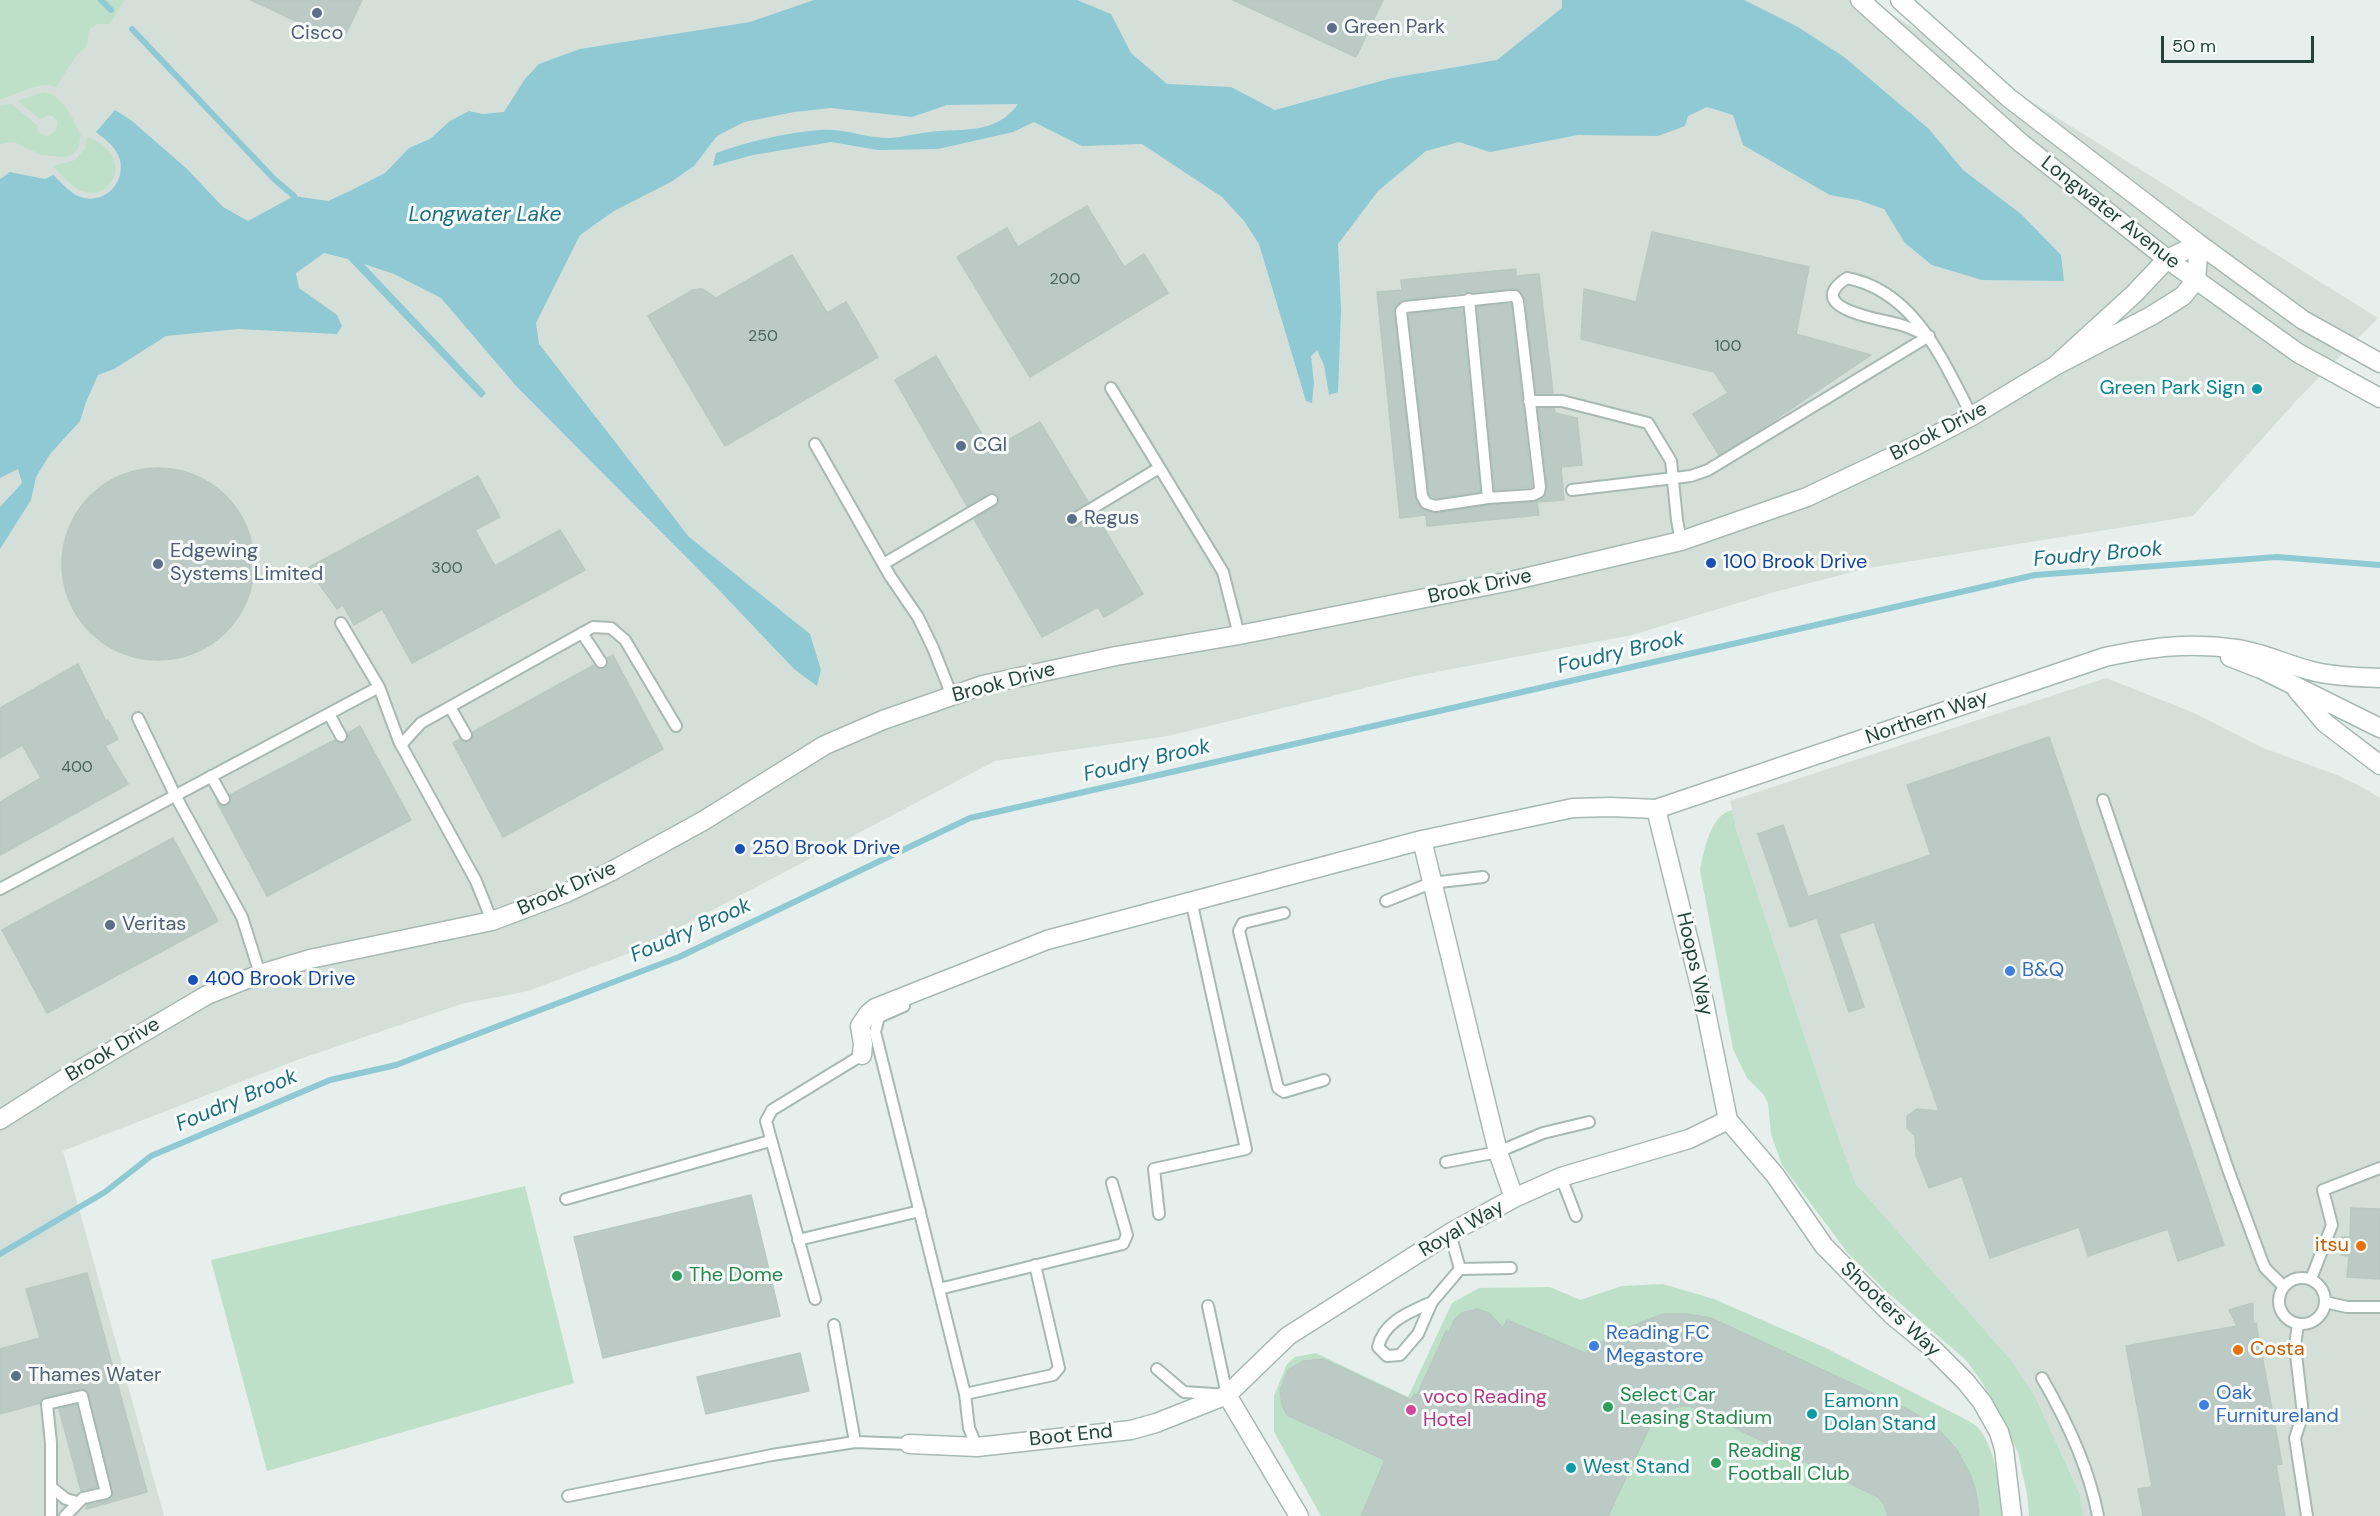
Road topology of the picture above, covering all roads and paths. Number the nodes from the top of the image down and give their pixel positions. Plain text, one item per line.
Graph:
1 (1860, 0) edge
2 (1900, 0) edge
3 (2199, 244) junction
4 (2167, 259) junction
5 (2196, 280) junction
6 (1469, 299) junction
7 (1929, 336) junction
8 (2380, 363) edge
9 (2055, 366) junction
10 (1111, 388) dead end
11 (2380, 398) edge
12 (1529, 401) junction
13 (1972, 416) junction
14 (815, 444) dead end
15 (1159, 468) junction
16 (1674, 477) junction
17 (1572, 490) dead end
18 (1488, 498) junction
19 (992, 500) dead end
20 (1073, 520) dead end
21 (1681, 541) junction
22 (885, 563) junction
23 (341, 624) dead end
24 (582, 633) junction
25 (1239, 635) junction
26 (2201, 645) junction
27 (601, 662) dead end
28 (2380, 678) edge
29 (2292, 685) junction
30 (379, 687) junction
31 (952, 696) junction
32 (450, 707) junction
33 (329, 714) junction
34 (138, 718) dead end
35 (676, 726) dead end
36 (2380, 728) edge
37 (466, 735) dead end
38 (341, 736) dead end
39 (401, 745) junction
40 (2380, 765) edge
41 (211, 776) junction
42 (175, 795) junction
43 (224, 799) dead end
44 (2103, 800) dead end
45 (1656, 809) junction
46 (1422, 840) junction
47 (1483, 877) dead end
48 (1431, 883) junction
49 (0, 889) edge
50 (1191, 900) junction
51 (1386, 901) dead end
52 (1284, 913) dead end
53 (492, 921) junction
54 (260, 974) junction
55 (905, 996) junction
56 (862, 1055) joint
57 (1323, 1080) dead end
58 (0, 1120) edge
59 (1728, 1120) junction
60 (1588, 1122) dead end
61 (770, 1140) junction
62 (1498, 1152) junction
63 (1446, 1162) dead end
64 (2380, 1168) edge
65 (1561, 1177) junction
66 (1112, 1183) dead end
67 (1514, 1198) junction
68 (566, 1199) dead end
69 (920, 1211) junction
70 (1159, 1214) dead end
71 (1576, 1216) dead end
72 (1450, 1233) junction
73 (798, 1240) junction
74 (1035, 1265) junction
75 (1510, 1268) dead end
76 (1460, 1269) junction
77 (2311, 1279) junction
78 (2283, 1286) junction
79 (939, 1289) junction
80 (815, 1299) dead end
81 (1432, 1302) junction
82 (2325, 1302) junction
83 (1208, 1306) dead end
84 (2380, 1307) edge
85 (2298, 1324) junction
86 (834, 1325) dead end
87 (1157, 1369) dead end
88 (2042, 1378) dead end
89 (965, 1394) junction
90 (1227, 1395) junction
91 (855, 1442) junction
92 (909, 1444) joint
93 (977, 1448) junction
94 (51, 1487) junction
95 (568, 1496) dead end
96 (77, 1502) junction
97 (51, 1516) edge
98 (65, 1516) edge
99 (1299, 1516) edge
100 (2012, 1516) edge
101 (2098, 1516) edge
102 (2307, 1516) edge

1 - 4 street, Longwater Avenue
2 - 3 street, Longwater Avenue
3 - 4 street, Brook Drive
3 - 5 street
3 - 8 street, Longwater Avenue
4 - 5 street, Longwater Avenue
4 - 9 street, Brook Drive
5 - 9 street, Brook Drive
5 - 11 street, Longwater Avenue
6 - 12 lane
6 - 18 lane
6 - 18 lane
7 - 7 lane
7 - 13 lane
7 - 16 lane
9 - 13 street, Brook Drive
10 - 15 lane
12 - 16 lane
12 - 18 lane
13 - 21 street, Brook Drive
14 - 22 lane
15 - 20 lane
15 - 25 lane
16 - 17 lane
16 - 21 lane
19 - 22 lane
21 - 25 street, Brook Drive
22 - 31 lane
23 - 30 lane
24 - 27 lane
24 - 32 lane
24 - 35 lane
25 - 31 street, Brook Drive
26 - 28 street, Northern Way
26 - 29 street, Northern Way
26 - 45 street, Northern Way
29 - 36 street, Northern Way
29 - 40 street, Northern Way
30 - 33 lane
30 - 39 lane
31 - 53 street, Brook Drive
32 - 37 lane
32 - 39 lane
33 - 38 lane
33 - 41 lane
34 - 42 lane
39 - 53 lane
41 - 42 lane
41 - 43 lane
42 - 49 lane
42 - 54 lane
44 - 78 lane
45 - 46 street
45 - 59 street, Hoops Way
46 - 48 street
46 - 50 street
47 - 48 lane
48 - 51 lane
48 - 62 street
50 - 55 street
50 - 70 lane
52 - 57 lane
53 - 54 street, Brook Drive
54 - 58 street, Brook Drive
55 - 56 street
55 - 69 lane
56 - 61 lane
59 - 65 street, Royal Way
59 - 100 street, Shooters Way
60 - 62 lane
61 - 68 lane
61 - 73 lane
62 - 63 lane
62 - 67 street
64 - 77 lane
65 - 67 street, Royal Way
65 - 71 lane
66 - 74 lane
67 - 72 street, Royal Way
69 - 73 lane
69 - 79 lane
72 - 76 lane
72 - 90 street, Royal Way
73 - 80 lane
74 - 79 lane
74 - 89 lane
75 - 76 lane
76 - 81 lane
77 - 78 lane
77 - 82 lane
78 - 85 lane
79 - 89 lane
81 - 81 lane
82 - 84 lane
82 - 85 lane
83 - 90 lane
85 - 102 lane
86 - 91 lane
87 - 90 lane
88 - 101 lane
89 - 93 lane
90 - 93 street, Boot End
90 - 99 street
91 - 92 lane
91 - 95 lane
92 - 93 street, Boot End
94 - 96 lane
94 - 96 lane
94 - 97 lane
96 - 98 lane

